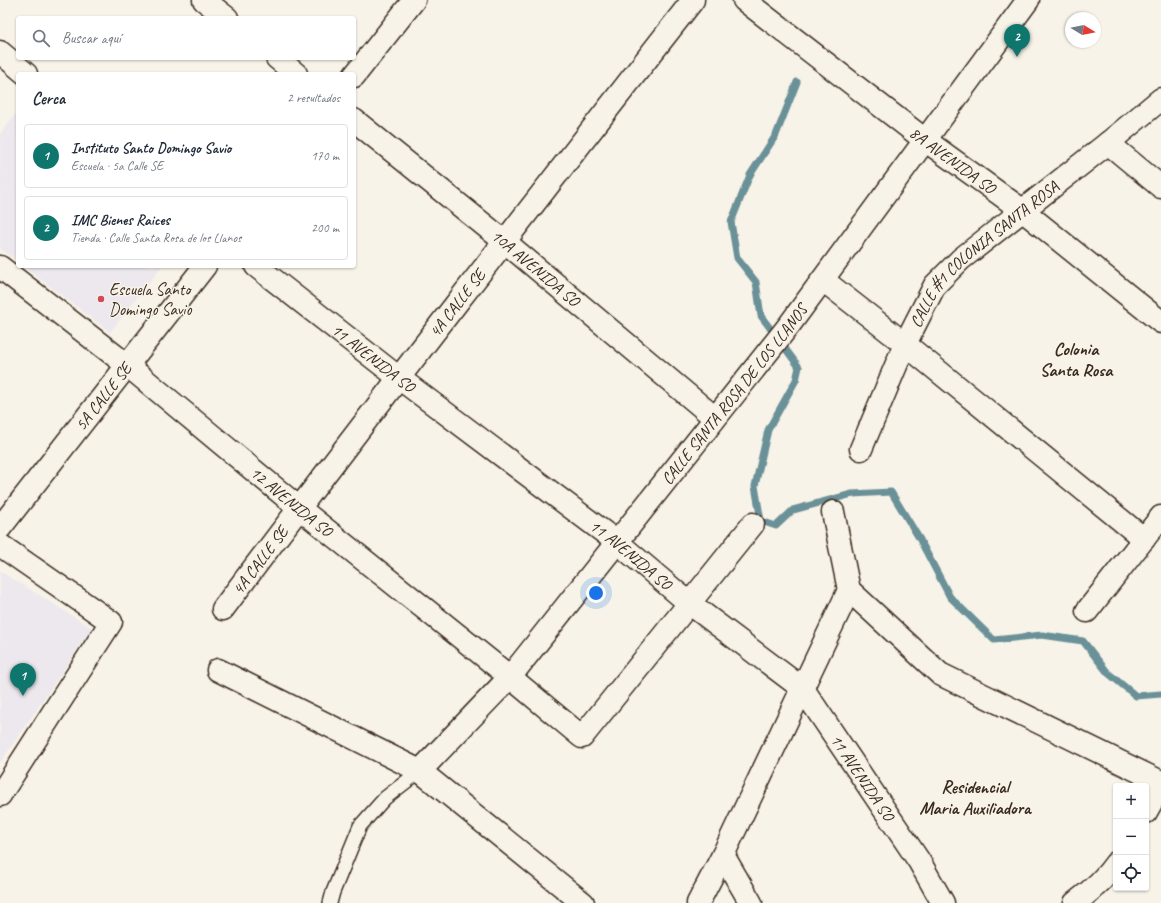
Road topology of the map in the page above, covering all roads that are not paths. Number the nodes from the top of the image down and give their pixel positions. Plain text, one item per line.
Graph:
1 (204, 0) edge
2 (414, 0) edge
3 (693, 0) edge
4 (744, 0) edge
5 (1028, 0) edge
6 (224, 16) edge
7 (0, 52) edge
8 (279, 60) edge
9 (24, 72) edge
10 (294, 72) edge
11 (356, 73) edge
12 (1161, 99) edge
13 (356, 122) edge
14 (925, 140) junction
15 (1108, 143) junction
16 (1161, 187) edge
17 (1022, 210) junction
18 (504, 241) junction
19 (0, 267) edge
20 (203, 268) edge
21 (259, 268) edge
22 (823, 280) junction
23 (1161, 322) edge
24 (905, 344) junction
25 (127, 365) junction
26 (398, 378) junction
27 (715, 418) junction
28 (861, 449) dead end
29 (299, 508) junction
30 (833, 512) dead end
31 (1161, 517) edge
32 (754, 524) dead end
33 (0, 528) edge
34 (1144, 539) junction
35 (617, 542) junction
36 (0, 545) edge
37 (849, 590) junction
38 (689, 603) junction
39 (223, 609) dead end
40 (1087, 611) dead end
41 (218, 670) dead end
42 (510, 677) junction
43 (803, 689) junction
44 (420, 771) junction
45 (1161, 782) edge
46 (1161, 785) edge
47 (0, 795) edge
48 (1149, 807) edge
49 (723, 855) junction
50 (1113, 867) edge
51 (330, 903) edge
52 (583, 903) edge
53 (698, 903) edge
54 (751, 903) edge
55 (943, 903) edge
56 (1075, 903) edge

1 - 6 street
2 - 11 street
3 - 18 street, 4A CALLE SE
4 - 14 street, 8A AVENIDA SO
5 - 14 street, CALLE SANTA ROSA DE LOS LLANOS
7 - 9 street
8 - 10 street
12 - 15 street, CALLE #1 COLONIA SANTA ROSA
13 - 18 street, 10A AVENIDA SO
14 - 17 street, 8A AVENIDA SO
14 - 22 street, CALLE SANTA ROSA DE LOS LLANOS
15 - 16 street
15 - 17 street, CALLE #1 COLONIA SANTA ROSA
17 - 23 street, 8A AVENIDA SO
17 - 24 street, CALLE #1 COLONIA SANTA ROSA
18 - 26 street, 4A CALLE SE
18 - 27 street, 10A AVENIDA SO
19 - 25 street, 12 AVENIDA SO
20 - 25 street, 5A CALLE SE
21 - 26 street, 11 AVENIDA SO
22 - 24 street
22 - 27 street, CALLE SANTA ROSA DE LOS LLANOS
24 - 28 street, CALLE #1 COLONIA SANTA ROSA
24 - 34 street
25 - 29 street, 12 AVENIDA SO
25 - 33 street, 5A CALLE SE
26 - 29 street, 4A CALLE SE
26 - 35 street, 11 AVENIDA SO
27 - 35 street, CALLE SANTA ROSA DE LOS LLANOS
29 - 39 street, 4A CALLE SE
29 - 42 street, 12 AVENIDA SO
30 - 37 street
31 - 34 street
32 - 38 street
34 - 40 street
35 - 38 street, 11 AVENIDA SO
35 - 42 street, CALLE SANTA ROSA DE LOS LLANOS
36 - 47 street
37 - 43 street
37 - 45 street
38 - 42 street, 12 AVENIDA SO
38 - 43 street, 11 AVENIDA SO
41 - 44 street
42 - 44 street, CALLE SANTA ROSA DE LOS LLANOS
43 - 49 street
43 - 55 street, 11 AVENIDA SO
44 - 51 lane
44 - 52 street
46 - 48 street
49 - 53 street
49 - 54 street
50 - 56 street

